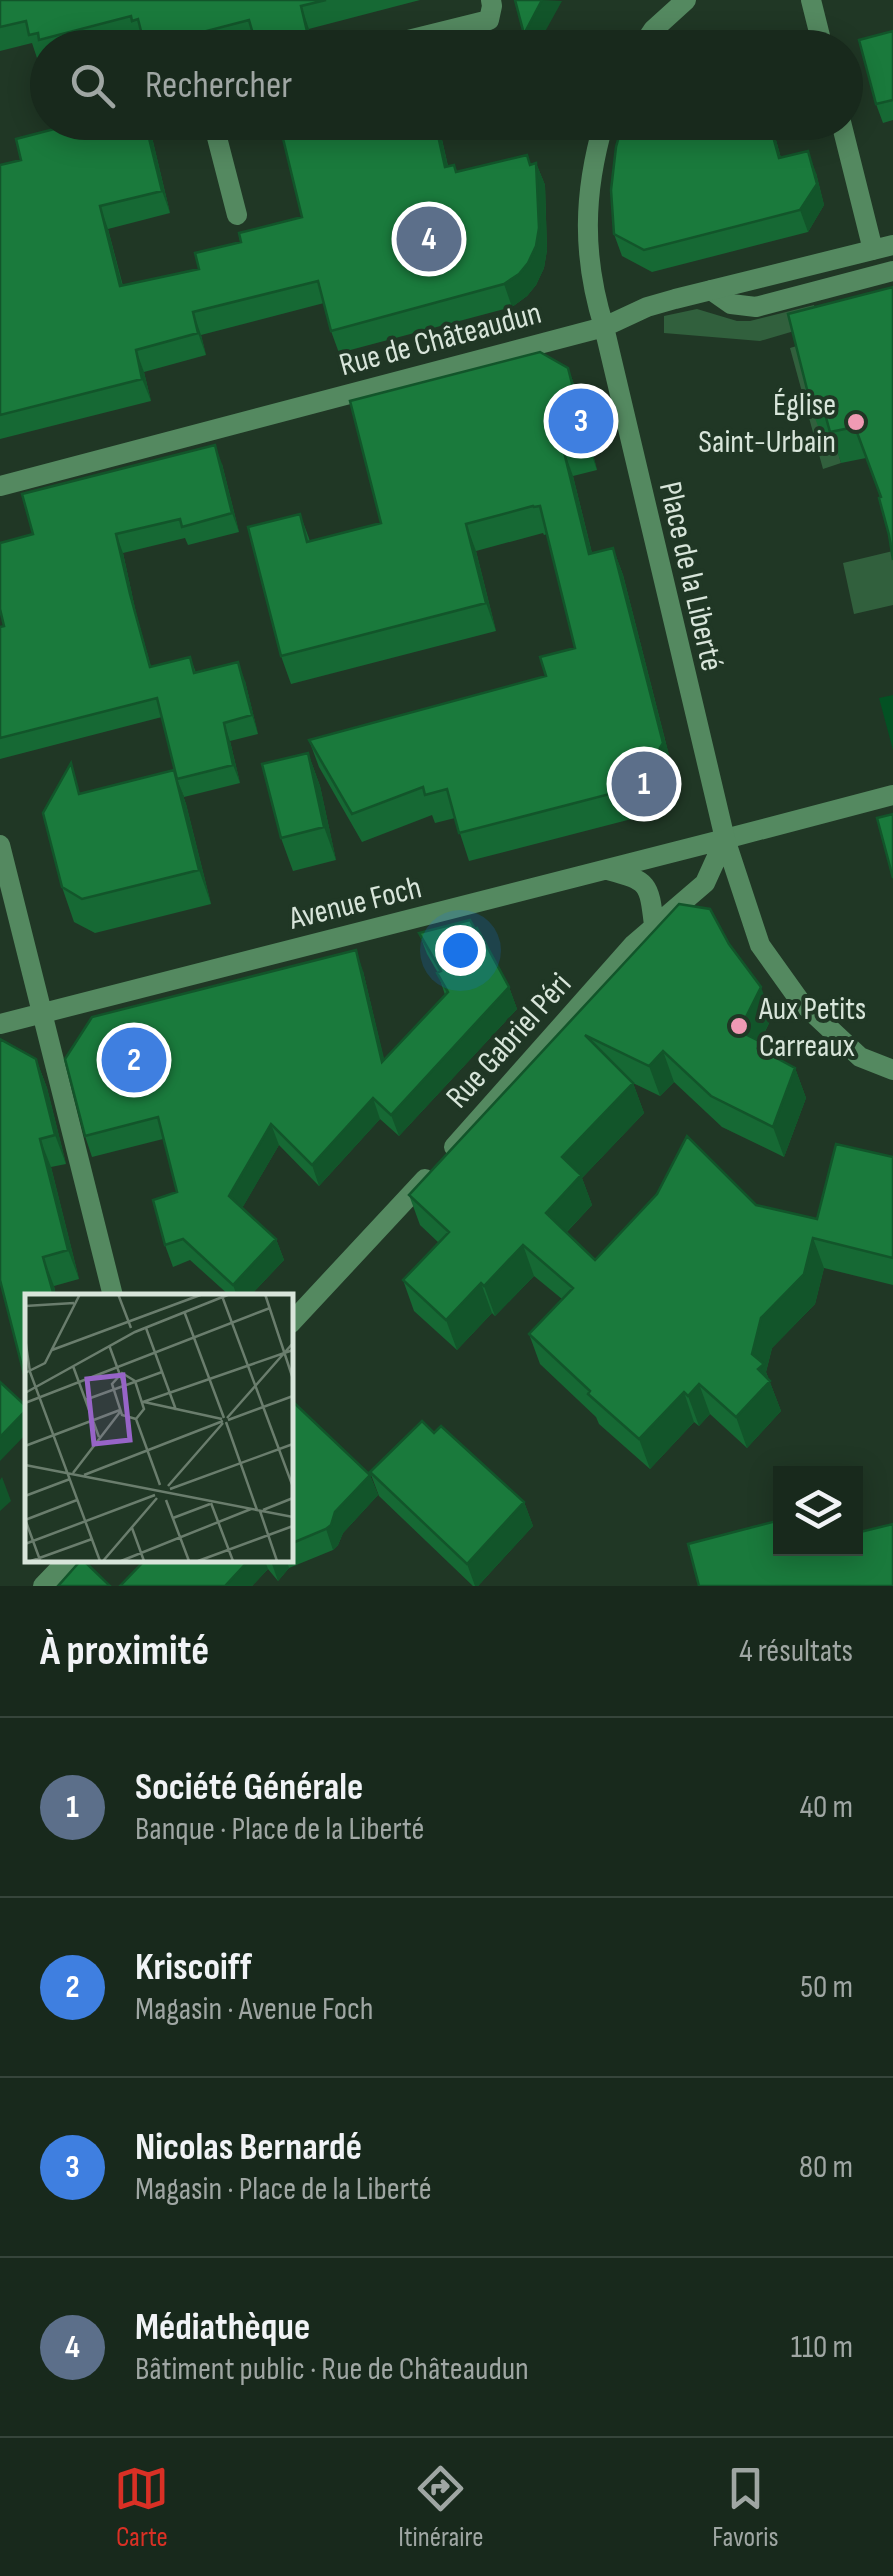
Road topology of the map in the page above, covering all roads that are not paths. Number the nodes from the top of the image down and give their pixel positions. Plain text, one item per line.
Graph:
1 (490, 0) edge
2 (686, 0) edge
3 (811, 0) edge
4 (449, 30) edge
5 (653, 30) edge
6 (818, 30) edge
7 (217, 140) edge
8 (600, 140) edge
9 (847, 140) edge
10 (236, 214) dead end
11 (883, 248) edge
12 (893, 271) edge
13 (710, 290) junction
14 (604, 327) junction
15 (0, 486) edge
16 (893, 795) edge
17 (724, 838) junction
18 (0, 845) edge
19 (605, 870) junction
20 (654, 925) junction
21 (42, 1014) junction
22 (0, 1024) edge
23 (893, 1070) edge
24 (112, 1294) edge
25 (292, 1322) edge
26 (66, 1561) edge
27 (43, 1586) edge

1 - 4 street
2 - 5 street
3 - 6 street
7 - 10 street
8 - 14 street, Place de la Liberté
9 - 11 street
11 - 13 street, Rue de Châteaudun
12 - 13 street
13 - 14 street, Rue de Châteaudun
14 - 15 street, Rue de Châteaudun
14 - 17 street, Place de la Liberté
16 - 17 street
17 - 19 street, Avenue Foch
17 - 20 street, Rue Gabriel Péri
17 - 23 street, Place de la Liberté
18 - 21 street
19 - 20 street
19 - 21 street, Avenue Foch
20 - 25 street, Rue Gabriel Péri
21 - 22 street, Avenue Foch
21 - 24 street
26 - 27 street

